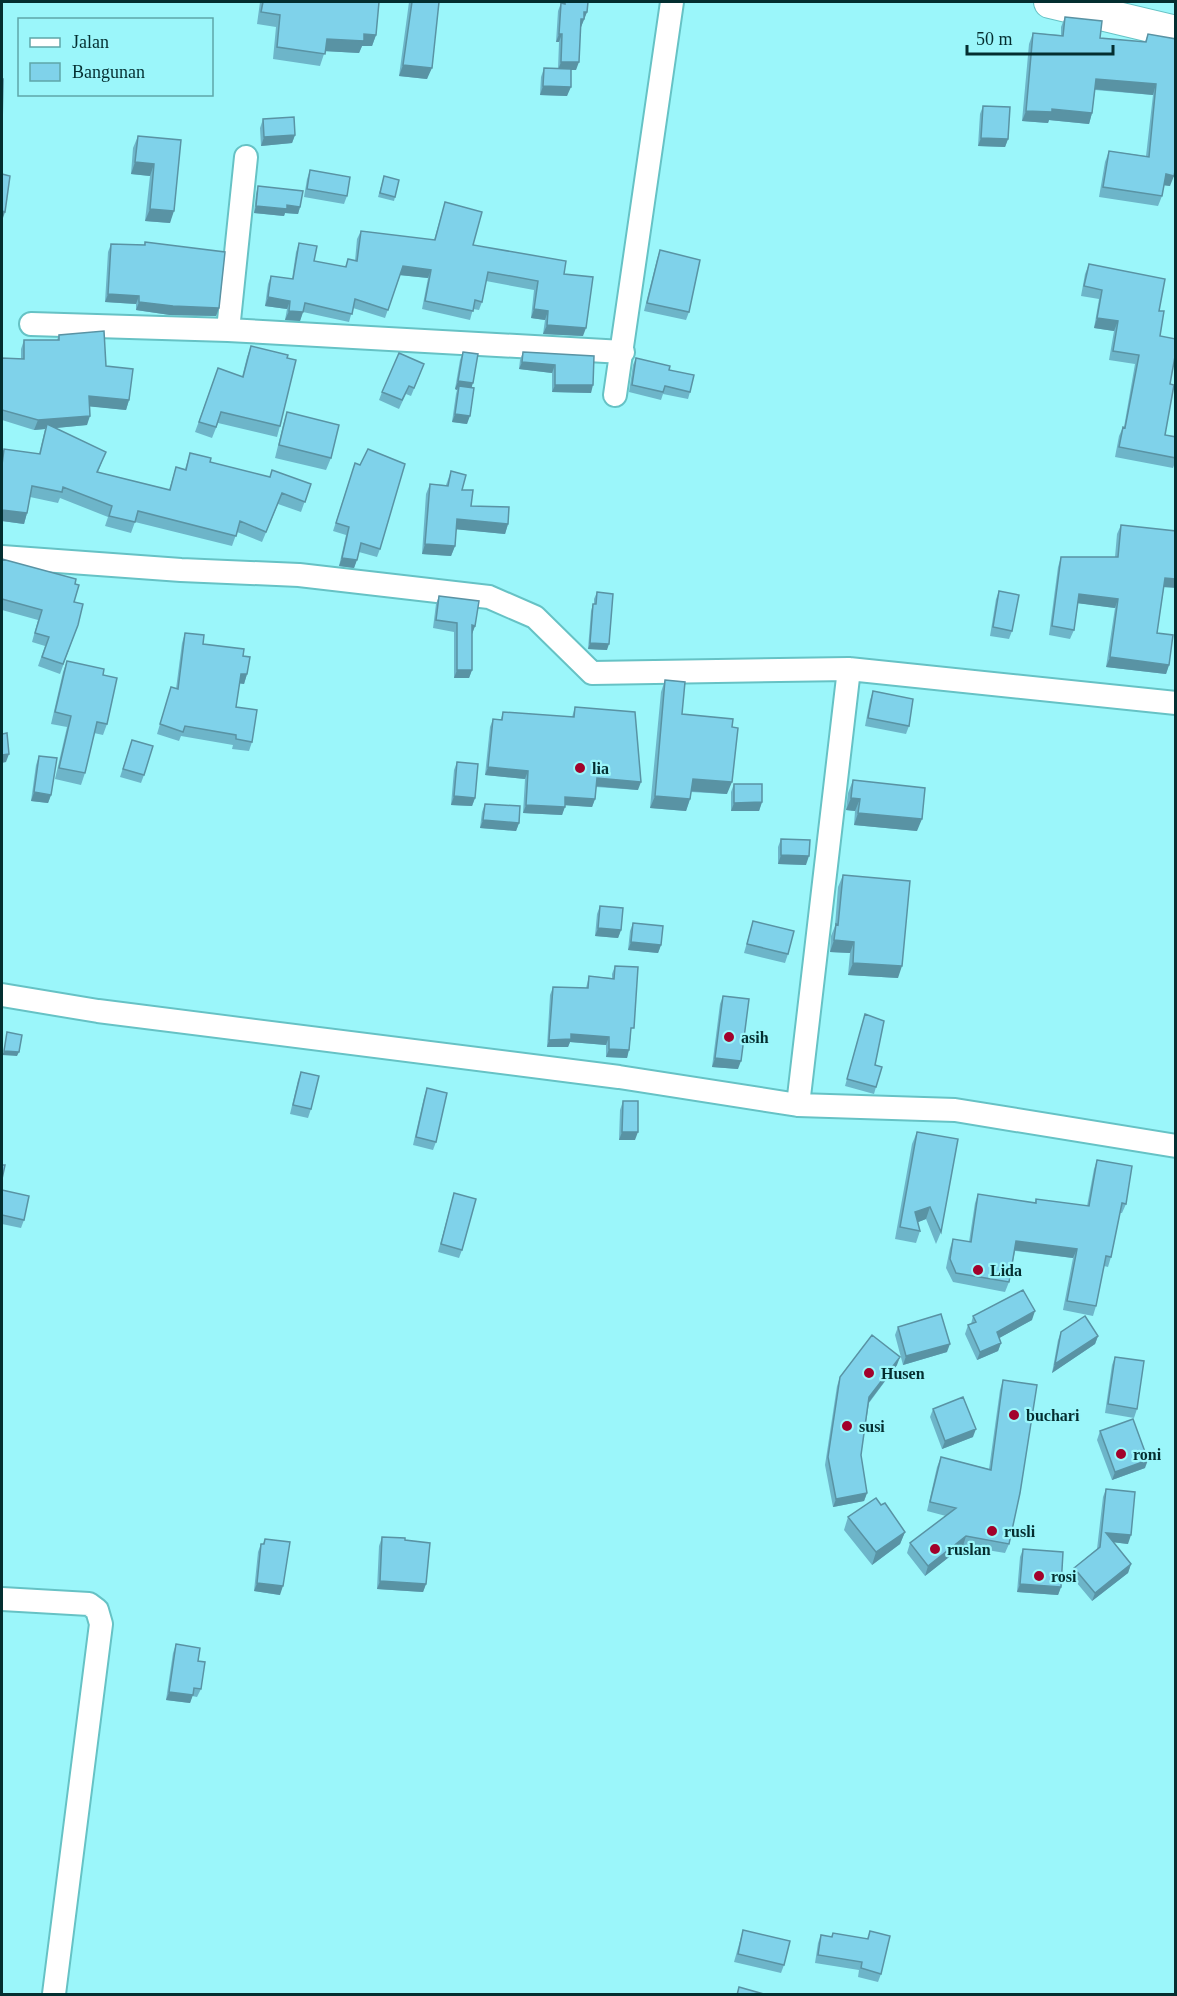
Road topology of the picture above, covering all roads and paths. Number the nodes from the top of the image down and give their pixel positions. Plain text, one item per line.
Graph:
1 (672, 2) edge
2 (1050, 2) edge
3 (1176, 32) edge
4 (246, 157) dead end
5 (31, 324) dead end
6 (228, 330) junction
7 (623, 352) junction
8 (615, 395) dead end
9 (2, 556) edge
10 (849, 669) junction
11 (1176, 703) edge
12 (2, 995) edge
13 (798, 1105) junction
14 (1176, 1146) edge
15 (2, 1599) edge
16 (54, 1995) edge

1 - 7 street
2 - 3 street
4 - 6 street
5 - 6 street
6 - 7 street
7 - 8 street
9 - 10 street
10 - 11 street
10 - 13 street
12 - 13 street
13 - 14 street
15 - 16 street

